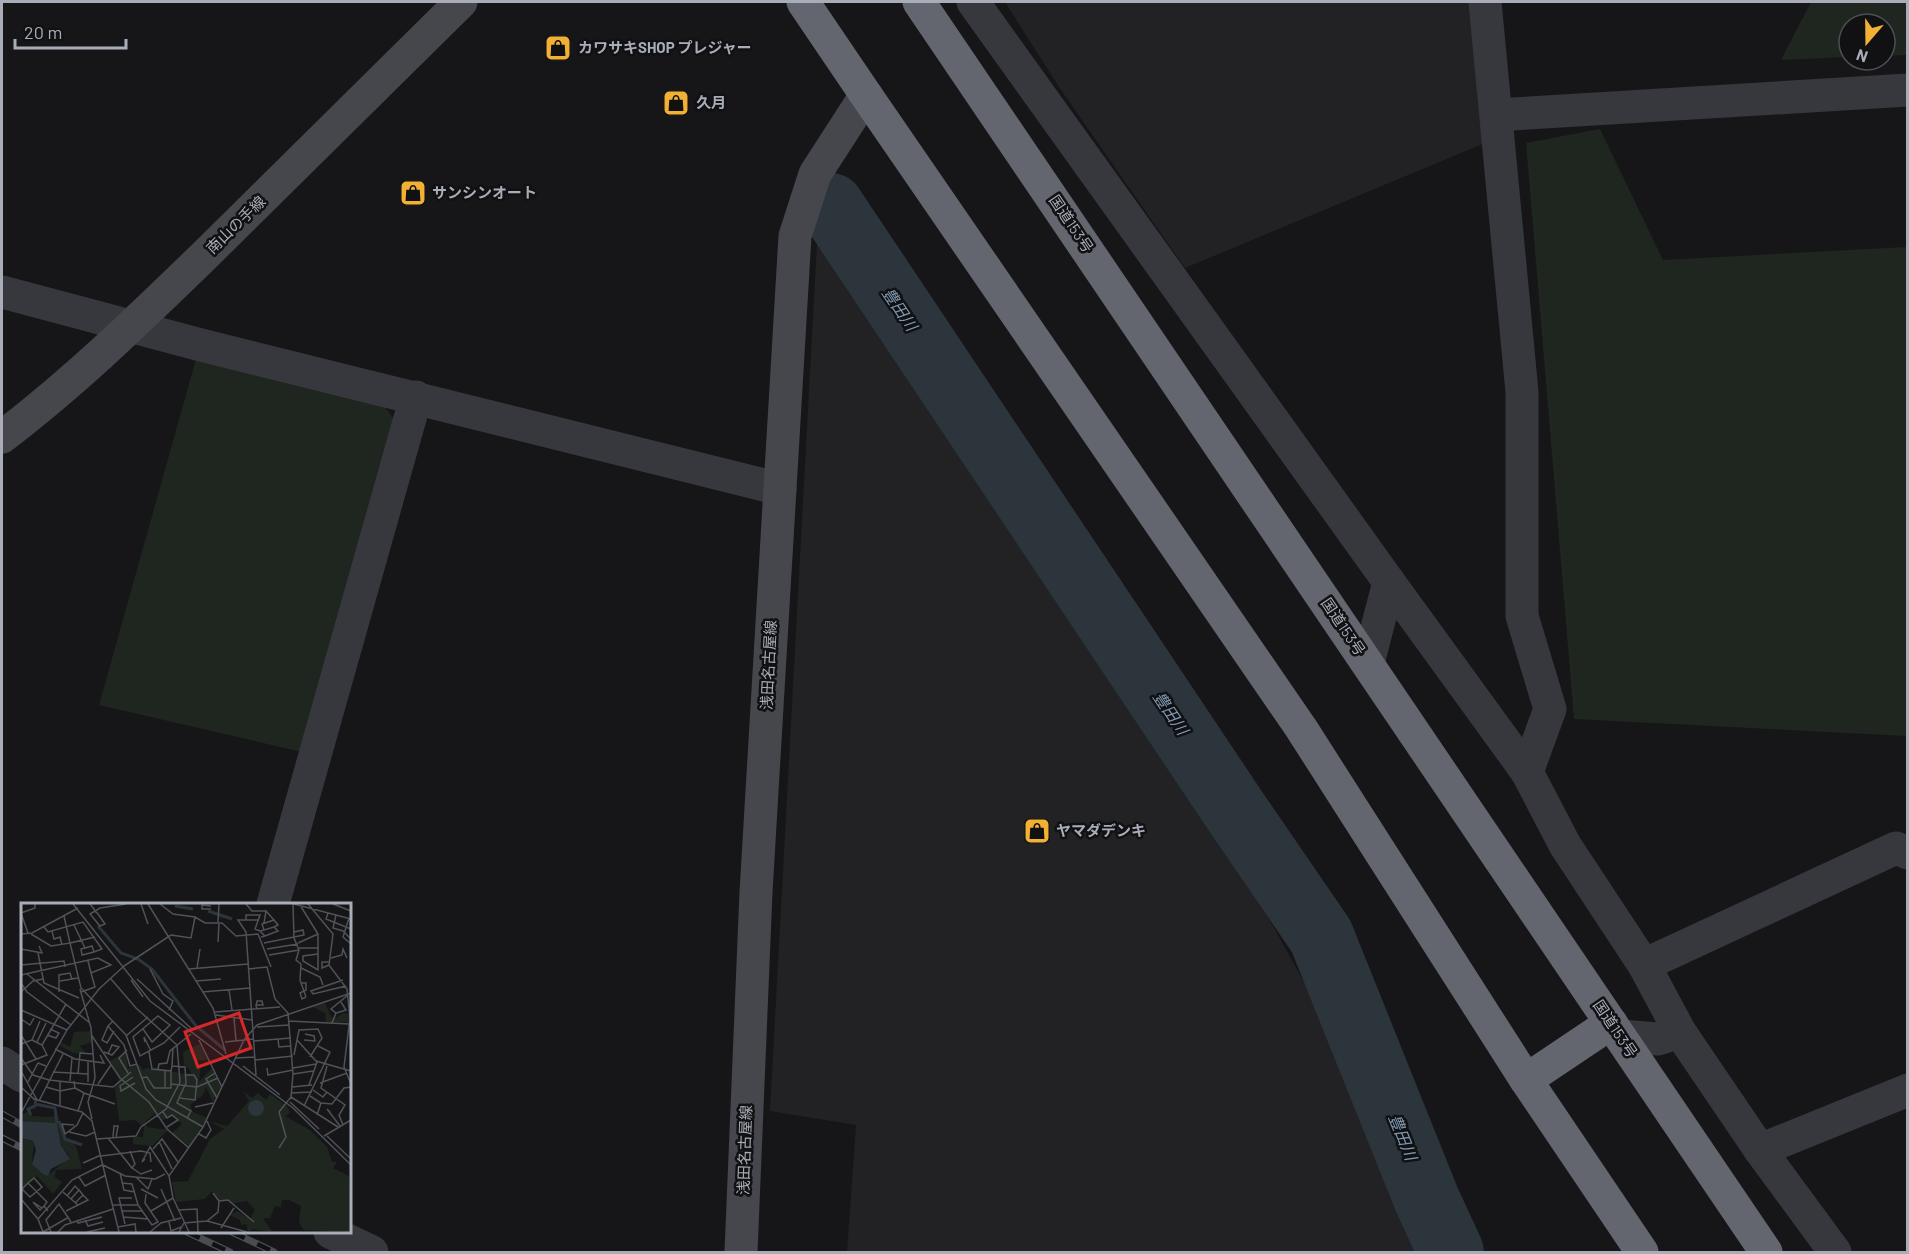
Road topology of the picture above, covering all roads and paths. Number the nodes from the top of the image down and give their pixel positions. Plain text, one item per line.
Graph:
1 (461, 2) edge
2 (803, 2) edge
3 (919, 2) edge
4 (973, 2) edge
5 (1485, 2) edge
6 (1908, 90) edge
7 (866, 96) junction
8 (1496, 115) junction
9 (2, 292) edge
10 (130, 327) junction
11 (416, 397) junction
12 (2, 437) edge
13 (780, 489) junction
14 (1389, 582) junction
15 (1368, 663) junction
16 (1527, 772) junction
17 (1908, 853) edge
18 (273, 903) edge
19 (1644, 964) junction
20 (1615, 1030) junction
21 (1680, 1032) junction
22 (2, 1063) edge
23 (21, 1075) edge
24 (1526, 1080) junction
25 (1908, 1090) edge
26 (1760, 1150) junction
27 (332, 1233) edge
28 (1628, 1245) edge
29 (1833, 1251) edge
30 (372, 1252) edge
31 (741, 1252) edge
32 (1766, 1252) edge

1 - 10 main road, 南山の手線
2 - 7 highway
3 - 15 highway, 国道153号
4 - 14 street
5 - 8 street
6 - 8 street
7 - 13 main road, 浅田名古屋線
7 - 24 highway
8 - 16 street
9 - 10 street
10 - 11 street
10 - 12 main road, 南山の手線
11 - 13 street
11 - 18 street
13 - 31 main road, 浅田名古屋線
14 - 15 street
14 - 16 street
15 - 20 highway, 国道153号
16 - 19 street
17 - 19 street
19 - 21 street
20 - 21 street
20 - 24 highway
20 - 32 highway, 国道153号
21 - 26 street
22 - 23 street
24 - 28 highway
25 - 26 street
26 - 29 street
27 - 30 street

